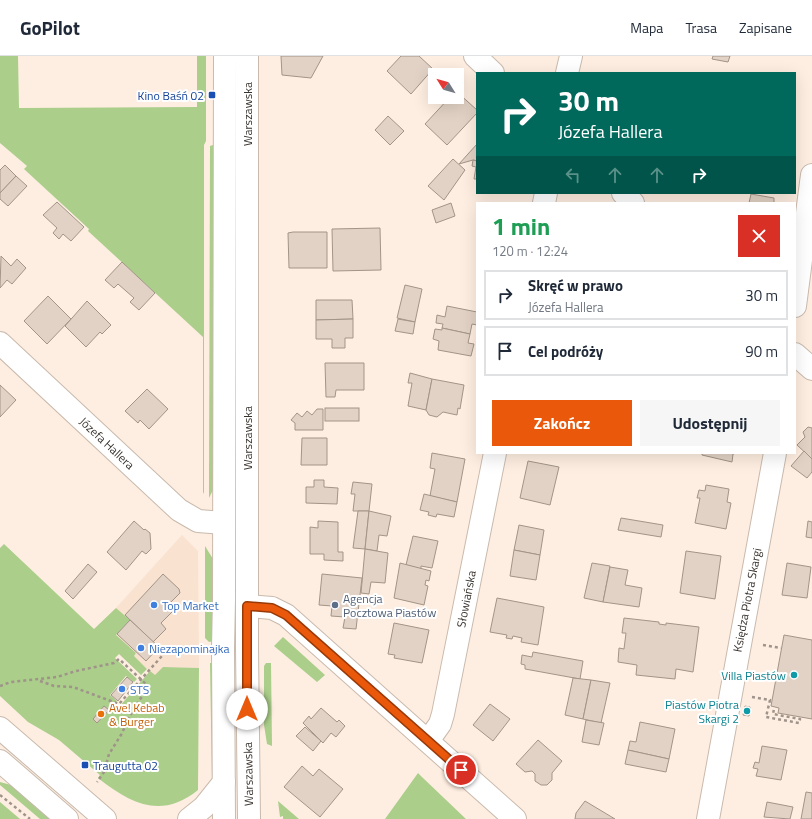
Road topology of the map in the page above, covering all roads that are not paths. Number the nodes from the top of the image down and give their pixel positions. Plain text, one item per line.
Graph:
1 (225, 56) edge
2 (248, 56) edge
3 (475, 56) edge
4 (571, 56) edge
5 (492, 72) edge
6 (567, 72) edge
7 (812, 175) edge
8 (624, 194) edge
9 (632, 202) edge
10 (796, 298) edge
11 (0, 343) edge
12 (796, 355) edge
13 (812, 369) edge
14 (494, 454) edge
15 (774, 454) edge
16 (224, 523) junction
17 (247, 606) junction
18 (0, 728) edge
19 (428, 741) junction
20 (0, 761) edge
21 (224, 782) junction
22 (67, 819) edge
23 (105, 819) edge
24 (189, 819) edge
25 (224, 819) edge
26 (249, 819) edge
27 (515, 819) edge
28 (708, 819) edge

1 - 16 street, Warszawska
2 - 17 street, Warszawska
3 - 5 street
4 - 6 street
7 - 10 street
8 - 9 street
11 - 16 street, Józefa Hallera
12 - 13 street
14 - 19 street, Słowiańska
15 - 28 street, Księdza Piotra Skargi
16 - 21 street, Warszawska
17 - 19 street
17 - 26 street, Warszawska
18 - 23 street
19 - 27 street
20 - 22 street
21 - 24 street, Warszawska
21 - 25 street, Warszawska

